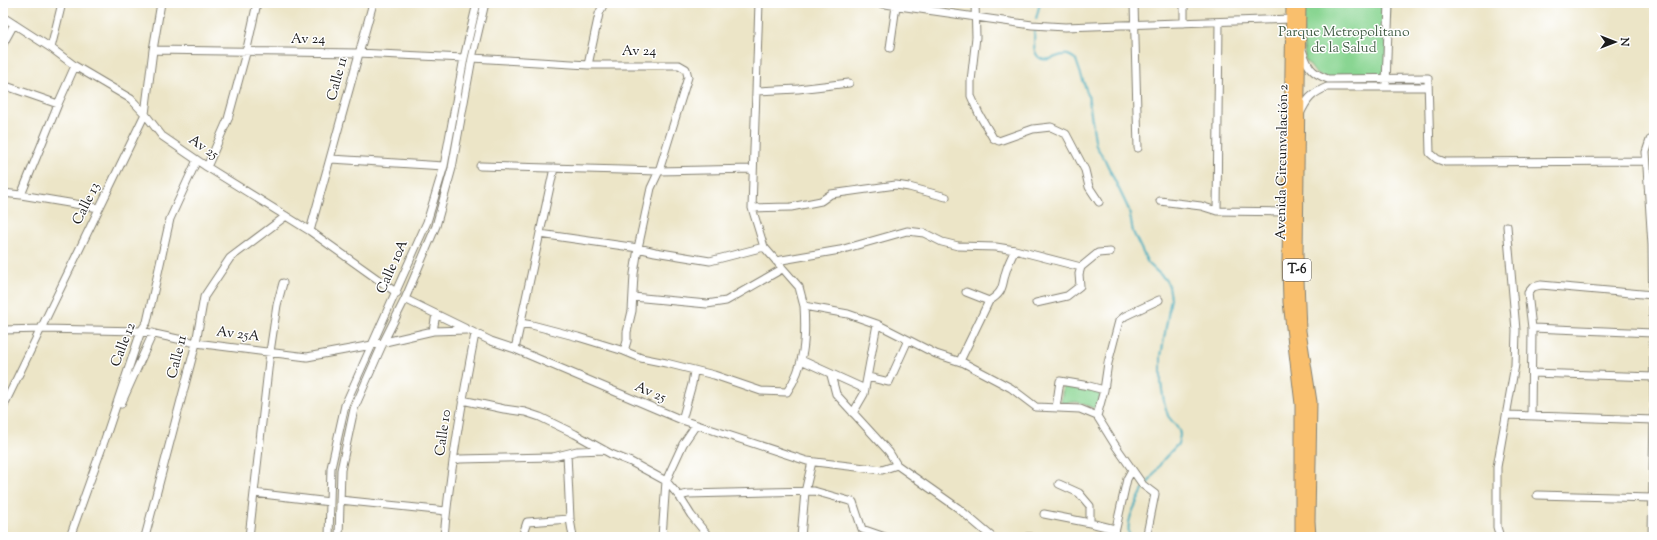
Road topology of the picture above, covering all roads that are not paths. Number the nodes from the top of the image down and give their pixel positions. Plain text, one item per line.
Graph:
1 (62, 3) edge
2 (161, 3) edge
3 (257, 3) edge
4 (373, 3) edge
5 (477, 3) edge
6 (485, 3) edge
7 (604, 3) edge
8 (759, 3) edge
9 (878, 3) edge
10 (975, 3) edge
11 (1134, 3) edge
12 (1184, 3) edge
13 (1292, 3) edge
14 (1300, 3) edge
15 (1389, 3) edge
16 (901, 5) edge
17 (3, 17) edge
18 (976, 18) junction
19 (1291, 19) junction
20 (1219, 22) junction
21 (1184, 23) junction
22 (14, 24) junction
23 (1134, 25) junction
24 (3, 44) edge
25 (1300, 45) junction
26 (51, 48) junction
27 (890, 48) dead end
28 (153, 50) junction
29 (246, 52) junction
30 (358, 53) junction
31 (464, 58) junction
32 (472, 58) junction
33 (588, 65) junction
34 (75, 66) junction
35 (1386, 79) junction
36 (849, 83) dead end
37 (3, 85) edge
38 (1428, 87) junction
39 (1385, 88) junction
40 (756, 91) junction
41 (58, 104) junction
42 (145, 114) junction
43 (1298, 118) junction
44 (1654, 138) edge
45 (1138, 148) dead end
46 (331, 159) junction
47 (197, 160) junction
48 (1646, 161) junction
49 (444, 166) junction
50 (480, 166) dead end
51 (207, 167) junction
52 (554, 168) junction
53 (754, 169) junction
54 (659, 171) junction
55 (3, 193) edge
56 (22, 194) junction
57 (946, 197) dead end
58 (1160, 201) dead end
59 (1099, 202) dead end
60 (99, 208) junction
61 (752, 208) junction
62 (1217, 211) junction
63 (1289, 212) junction
64 (286, 216) junction
65 (1507, 226) dead end
66 (310, 231) junction
67 (540, 234) junction
68 (1653, 244) edge
69 (764, 247) junction
70 (638, 248) junction
71 (1014, 250) junction
72 (1110, 252) dead end
73 (776, 261) junction
74 (1081, 267) junction
75 (782, 269) junction
76 (1654, 281) edge
77 (283, 283) dead end
78 (966, 292) dead end
79 (396, 293) junction
80 (1653, 295) edge
81 (633, 297) junction
82 (405, 299) junction
83 (1159, 300) dead end
84 (989, 301) junction
85 (1036, 303) dead end
86 (804, 306) junction
87 (436, 314) junction
88 (1654, 322) edge
89 (520, 324) junction
90 (878, 324) junction
91 (1532, 328) junction
92 (42, 329) junction
93 (3, 330) edge
94 (468, 330) junction
95 (141, 331) junction
96 (433, 331) junction
97 (153, 333) junction
98 (1654, 333) edge
99 (475, 334) junction
100 (908, 340) junction
101 (196, 343) junction
102 (383, 343) junction
103 (372, 345) junction
104 (515, 349) junction
105 (624, 351) junction
106 (270, 352) junction
107 (801, 360) junction
108 (960, 361) junction
109 (694, 371) junction
110 (1532, 373) junction
111 (831, 375) junction
112 (868, 377) junction
113 (1654, 377) edge
114 (865, 389) junction
115 (1104, 390) junction
116 (462, 400) junction
117 (1654, 402) edge
118 (3, 407) edge
119 (1056, 408) junction
120 (1654, 410) edge
121 (853, 413) junction
122 (1507, 415) junction
123 (1098, 416) junction
124 (1530, 416) junction
125 (682, 420) junction
126 (1654, 420) edge
127 (696, 425) junction
128 (105, 439) junction
129 (604, 450) junction
130 (567, 454) junction
131 (453, 460) junction
132 (812, 462) junction
133 (897, 466) junction
134 (1132, 470) junction
135 (666, 481) junction
136 (1059, 484) dead end
137 (805, 492) junction
138 (254, 493) junction
139 (1537, 495) dead end
140 (679, 496) junction
141 (1652, 498) junction
142 (340, 500) junction
143 (330, 502) junction
144 (446, 511) junction
145 (1044, 514) dead end
146 (570, 519) junction
147 (1090, 523) junction
148 (1115, 529) junction
149 (1653, 529) edge
150 (70, 537) edge
151 (145, 537) edge
152 (249, 537) edge
153 (329, 537) edge
154 (339, 537) edge
155 (444, 537) edge
156 (522, 537) edge
157 (573, 537) edge
158 (662, 537) edge
159 (709, 537) edge
160 (801, 537) edge
161 (885, 537) edge
162 (992, 537) edge
163 (1027, 537) edge
164 (1032, 537) edge
165 (1114, 537) edge
166 (1149, 537) edge
167 (1301, 537) edge
168 (1310, 537) edge
169 (1500, 537) edge
170 (1652, 537) edge

1 - 26 street
2 - 28 street, Calle 13
3 - 29 street
4 - 30 street, Calle 11
5 - 31 street, Calle 10A
6 - 32 street, Calle 10A
7 - 33 street
8 - 40 street
9 - 16 street
10 - 18 street
11 - 23 street
12 - 21 street
13 - 19 main road, Avenida Circunvalación 2 / T-6
14 - 25 main road, Avenida Circunvalación 2 / T-6
15 - 35 street
16 - 18 street
16 - 27 street
17 - 22 street, Av 25
18 - 23 street
18 - 59 street
19 - 20 street
19 - 63 main road, Avenida Circunvalación 2 / T-6
20 - 21 street
20 - 62 street
21 - 23 street
22 - 24 street
22 - 26 street, Av 25
23 - 45 street
25 - 35 street
25 - 43 main road, Avenida Circunvalación 2 / T-6
26 - 34 street, Av 25
28 - 29 street, Av 24
28 - 42 street, Calle 13
29 - 30 street, Av 24
29 - 51 street
30 - 31 street, Av 24
30 - 46 street, Calle 11
31 - 49 street, Calle 10A
32 - 33 street, Av 24
32 - 82 street, Calle 10A
33 - 54 street, Av 24
34 - 41 street
34 - 42 street, Av 25
35 - 38 street
35 - 39 street
36 - 40 street
37 - 41 street
38 - 39 street
38 - 48 street
39 - 43 street
40 - 53 street
41 - 56 street
42 - 47 street, Av 25
42 - 60 street, Calle 13
43 - 168 main road, Avenida Circunvalación 2 / T-6
44 - 48 street
46 - 49 street
46 - 66 street, Calle 11
47 - 51 street, Av 25
47 - 95 street, Calle 12
48 - 68 street
49 - 79 street, Calle 10A
50 - 52 street
51 - 64 street, Av 25
52 - 54 street
52 - 67 street
53 - 54 street
53 - 61 street
54 - 70 street
55 - 56 street
56 - 60 street
57 - 61 street
58 - 62 street
60 - 92 street, Calle 13
61 - 69 street
62 - 63 street
63 - 167 main road, Avenida Circunvalación 2 / T-6
64 - 66 street, Av 25
64 - 101 street, Calle 11
65 - 122 street
66 - 79 street, Av 25
67 - 70 street
67 - 89 street
68 - 76 street
69 - 70 street
69 - 73 street
70 - 81 street
71 - 73 street
71 - 74 street
71 - 84 street
72 - 74 street
73 - 75 street
74 - 85 street
75 - 81 street
75 - 86 street
76 - 80 street
77 - 106 street
78 - 84 street
79 - 103 street, Calle 10A
80 - 88 street
80 - 91 street
81 - 105 street
82 - 87 street, Av 25
82 - 102 street, Calle 10A
83 - 115 street
84 - 108 street
86 - 90 street
86 - 107 street
87 - 94 street, Av 25
87 - 96 street
88 - 98 street
89 - 104 street
89 - 105 street
90 - 100 street
90 - 112 street
91 - 98 street
91 - 110 street
92 - 93 street, Av 25A
92 - 95 street, Av 25A
92 - 118 street, Calle 13
94 - 96 street, Av 25A
94 - 99 street, Av 25
95 - 97 street, Av 25A
95 - 128 street, Calle 12
96 - 102 street, Av 25A
97 - 101 street, Av 25A
97 - 128 street
98 - 113 street
99 - 104 street, Av 25
99 - 116 street, Calle 10
100 - 108 street
100 - 112 street
101 - 106 street, Av 25A
101 - 151 street, Calle 11
102 - 103 street, Av 25A
102 - 142 street, Calle 10A
103 - 106 street, Av 25A
103 - 143 street, Calle 10A
104 - 125 street, Av 25
105 - 109 street
106 - 138 street
107 - 109 street
107 - 111 street
108 - 119 street
109 - 125 street
110 - 113 street
110 - 124 street
111 - 114 street
111 - 121 street
112 - 114 street
113 - 117 street
114 - 121 street
115 - 119 street
115 - 123 street
116 - 129 street
116 - 131 street, Calle 10
119 - 123 street
120 - 126 street
121 - 133 street
122 - 124 street
122 - 169 street
123 - 134 street
124 - 126 street
125 - 127 street, Av 25
126 - 141 street
127 - 132 street, Av 25
127 - 135 street
128 - 150 street, Calle 12
129 - 130 street
129 - 135 street
130 - 131 street
130 - 146 street
131 - 144 street, Calle 10
132 - 133 street, Av 25
132 - 137 street
133 - 162 street
134 - 148 street
134 - 166 street
135 - 140 street
135 - 158 street
136 - 147 street
137 - 140 street
137 - 160 street
137 - 161 street
138 - 143 street
138 - 152 street
139 - 141 street
140 - 159 street
141 - 149 street
142 - 144 street
142 - 154 street, Calle 10A
143 - 153 street, Calle 10A
144 - 155 street, Calle 10
145 - 147 street
146 - 156 street
146 - 157 street
147 - 148 street
148 - 165 street
149 - 170 street
163 - 164 street

